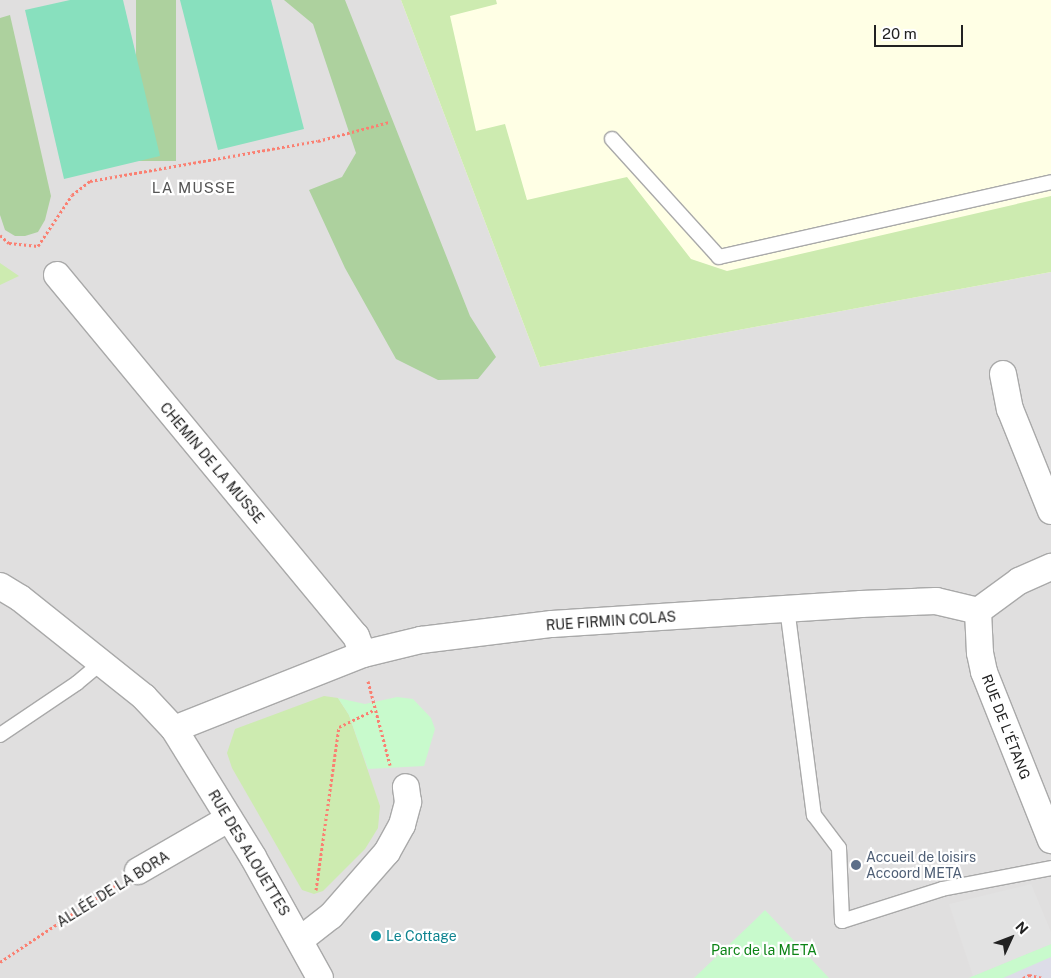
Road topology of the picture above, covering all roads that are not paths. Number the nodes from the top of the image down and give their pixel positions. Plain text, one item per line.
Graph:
1 (612, 139) dead end
2 (1051, 182) edge
3 (57, 275) dead end
4 (1003, 374) dead end
5 (1051, 511) edge
6 (1051, 567) edge
7 (0, 586) edge
8 (787, 608) junction
9 (978, 611) junction
10 (363, 654) junction
11 (101, 663) junction
12 (174, 729) junction
13 (0, 735) edge
14 (406, 787) road end
15 (228, 820) junction
16 (1051, 840) edge
17 (1051, 868) edge
18 (138, 870) road end
19 (300, 940) junction
20 (320, 978) edge

1 - 2 lane
3 - 10 street, CHEMIN DE LA MUSSE
4 - 5 street
6 - 9 street
7 - 11 street, RUE DES ALOUETTES
8 - 9 street, RUE FIRMIN COLAS
8 - 10 street, RUE FIRMIN COLAS
8 - 17 lane
9 - 16 street, RUE DE L'ÉTANG
10 - 12 street, RUE FIRMIN COLAS
11 - 12 street, RUE DES ALOUETTES
11 - 13 lane
12 - 15 street, RUE DES ALOUETTES
14 - 19 street
15 - 18 street, ALLÉE DE LA BORA
15 - 19 street, RUE DES ALOUETTES
19 - 20 street, RUE DES ALOUETTES

